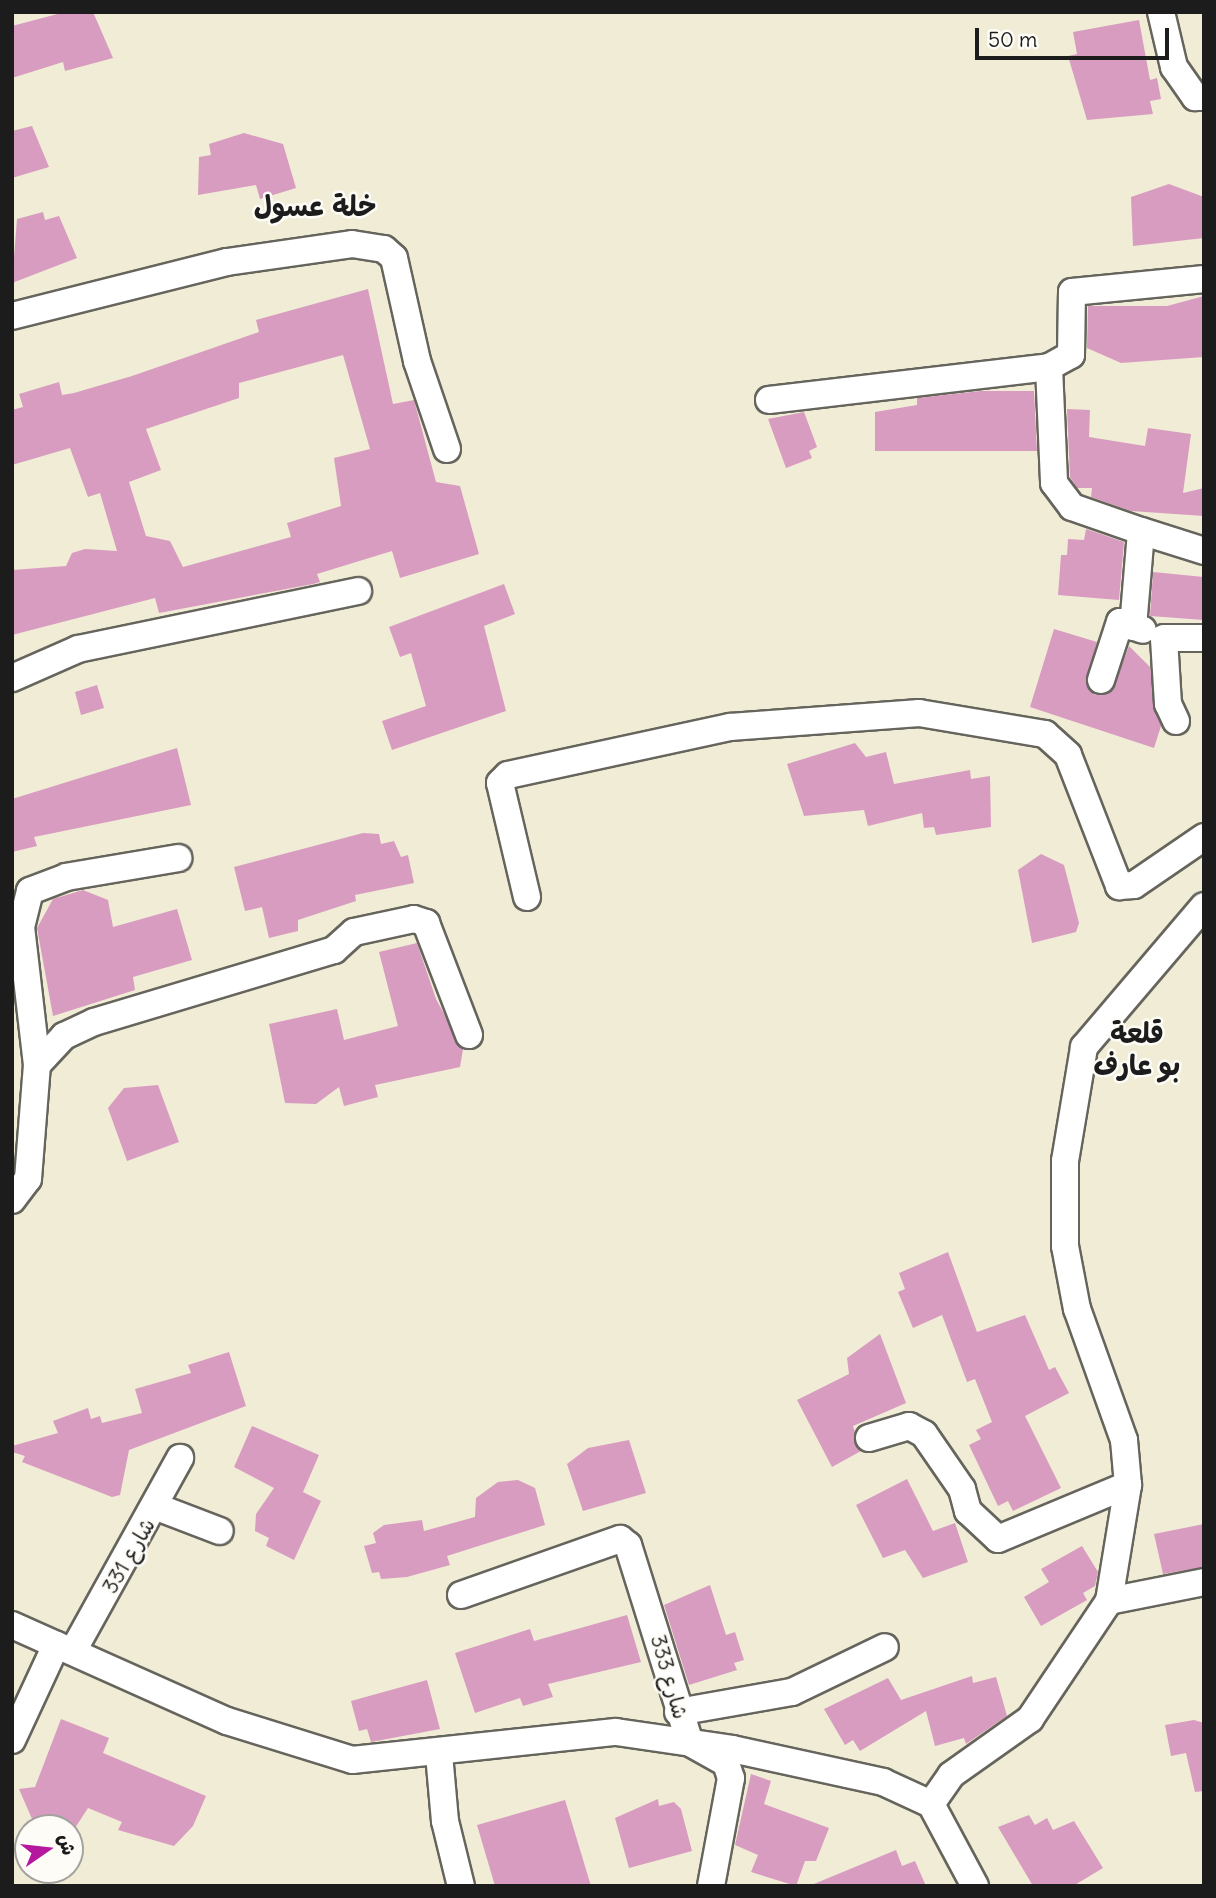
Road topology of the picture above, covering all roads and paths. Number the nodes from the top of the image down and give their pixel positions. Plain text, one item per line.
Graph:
1 (1161, 12) edge
2 (1204, 97) edge
3 (1204, 279) edge
4 (12, 316) edge
5 (1049, 367) junction
6 (769, 400) dead end
7 (447, 449) dead end
8 (1141, 531) junction
9 (1204, 551) edge
10 (358, 591) dead end
11 (1133, 626) junction
12 (1164, 638) junction
13 (1204, 638) edge
14 (12, 678) edge
15 (1101, 680) dead end
16 (1176, 721) dead end
17 (1204, 837) edge
18 (178, 858) dead end
19 (527, 897) dead end
20 (1204, 906) edge
21 (469, 1035) dead end
22 (37, 1065) junction
23 (12, 1200) edge
24 (869, 1438) dead end
25 (180, 1458) dead end
26 (1128, 1485) junction
27 (157, 1507) junction
28 (220, 1531) dead end
29 (1204, 1583) edge
30 (461, 1595) dead end
31 (1109, 1601) junction
32 (12, 1625) edge
33 (885, 1647) dead end
34 (65, 1648) junction
35 (678, 1712) junction
36 (12, 1740) edge
37 (690, 1743) junction
38 (439, 1754) junction
39 (931, 1804) junction
40 (461, 1886) edge
41 (710, 1886) edge
42 (975, 1886) edge

1 - 2 street
3 - 5 street
4 - 7 street
5 - 6 street
5 - 8 street
8 - 9 street
8 - 11 street
10 - 14 street
11 - 12 street
11 - 15 street
12 - 13 street
12 - 16 street
17 - 19 street
18 - 22 street
20 - 26 street
21 - 22 street
22 - 23 street
24 - 26 street
25 - 27 street, شارع 331
26 - 31 street
27 - 28 street
27 - 34 street, شارع 331
29 - 31 street
30 - 35 street, شارع 333
31 - 39 street
32 - 34 street
33 - 35 street
34 - 36 street, شارع 331
34 - 38 street
35 - 37 street, شارع 333
37 - 38 street
37 - 39 street
37 - 41 street, شارع 333
38 - 40 street
39 - 42 street

